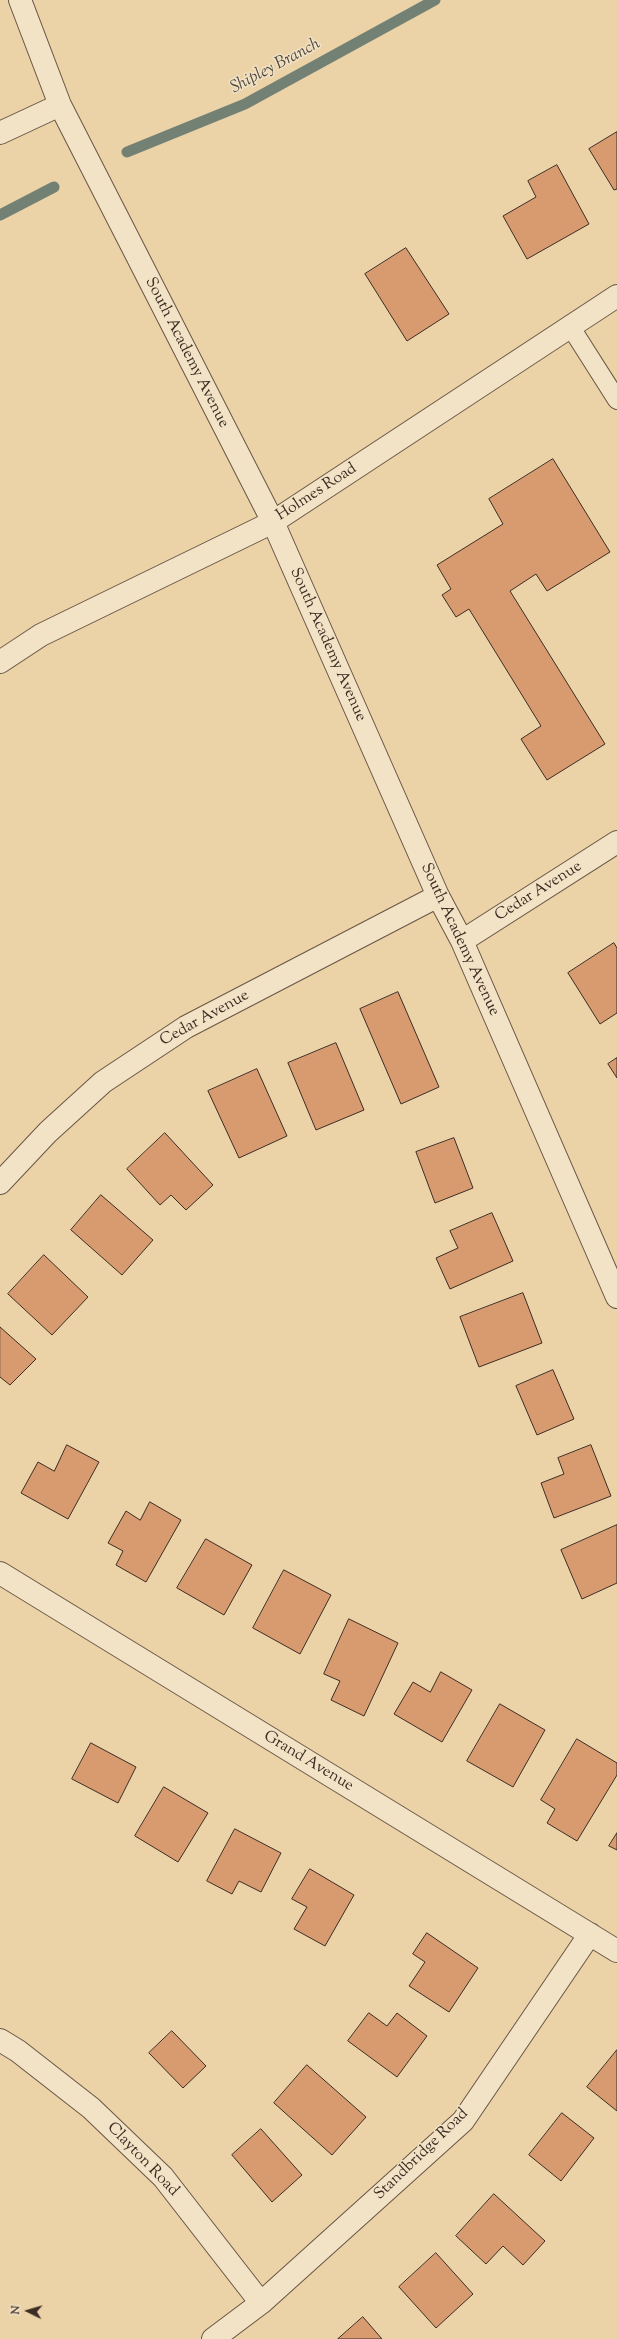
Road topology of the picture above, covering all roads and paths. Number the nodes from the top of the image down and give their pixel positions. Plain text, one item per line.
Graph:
1 (20, 0) edge
2 (60, 105) junction
3 (0, 133) edge
4 (617, 296) edge
5 (570, 326) junction
6 (617, 400) edge
7 (272, 522) junction
8 (0, 662) edge
9 (617, 843) edge
10 (438, 896) junction
11 (462, 941) junction
12 (0, 1183) edge
13 (617, 1297) edge
14 (0, 1573) edge
15 (590, 1934) junction
16 (617, 1951) edge
17 (0, 2040) edge
18 (261, 2303) junction
19 (214, 2339) edge

1 - 2 street, South Academy Avenue
2 - 3 street
2 - 7 street, South Academy Avenue
4 - 5 street, Holmes Road
5 - 6 lane
5 - 7 street, Holmes Road
7 - 8 street, Holmes Road
7 - 10 street, South Academy Avenue
9 - 11 street, Cedar Avenue
10 - 11 street, South Academy Avenue
10 - 12 street, Cedar Avenue
11 - 13 street, South Academy Avenue
14 - 15 street, Grand Avenue
15 - 16 street, Grand Avenue
15 - 18 street, Standbridge Road
17 - 18 street, Clayton Road
18 - 19 street, Standbridge Road

